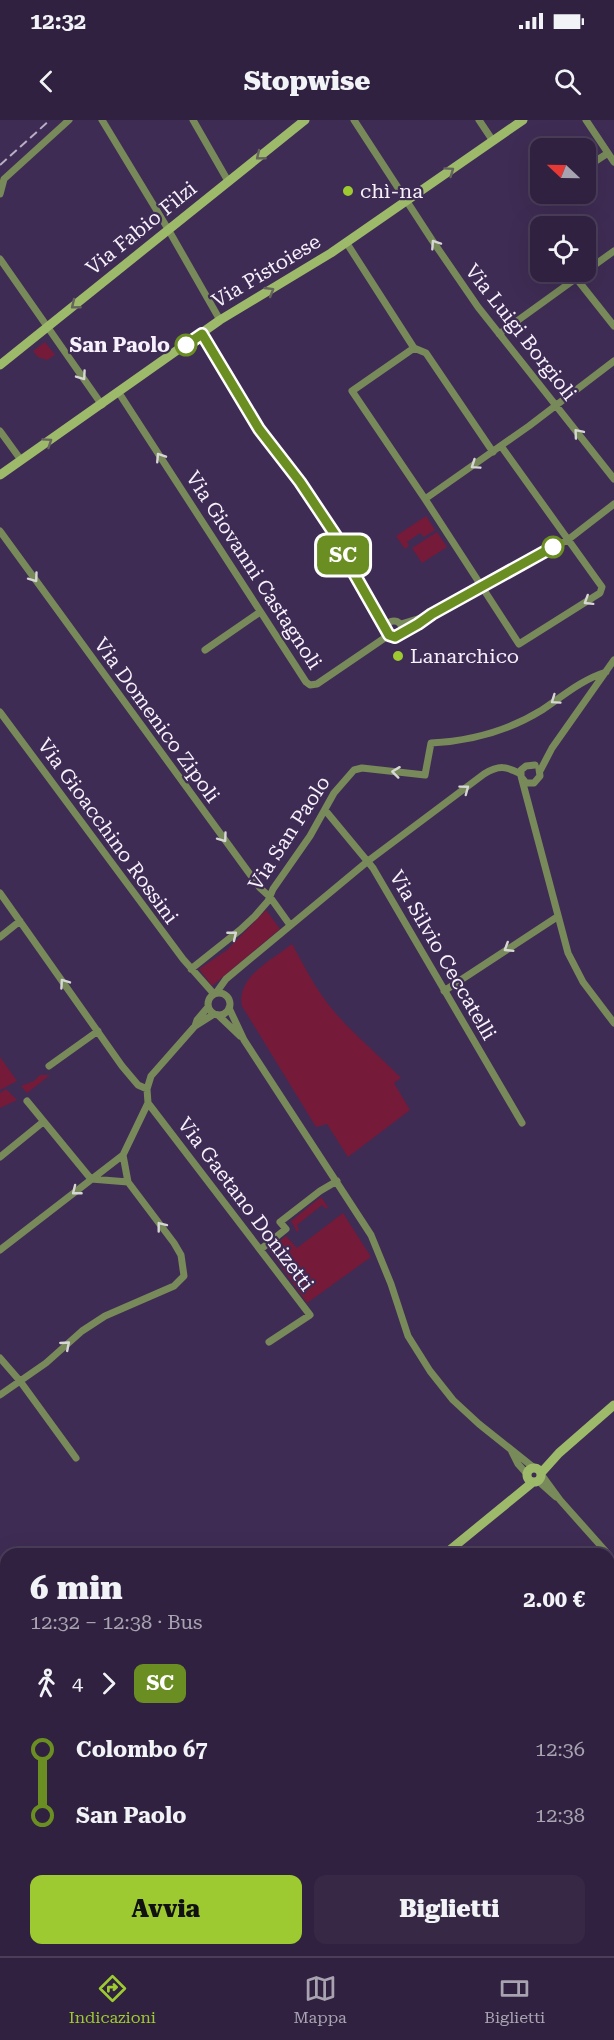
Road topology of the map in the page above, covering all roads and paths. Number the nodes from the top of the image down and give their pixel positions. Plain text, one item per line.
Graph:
1 (69, 120) edge
2 (102, 120) edge
3 (193, 120) edge
4 (305, 120) edge
5 (354, 120) edge
6 (479, 120) edge
7 (523, 120) edge
8 (586, 120) edge
9 (494, 141) junction
10 (608, 153) junction
11 (596, 161) edge
12 (614, 162) edge
13 (228, 182) junction
14 (0, 194) edge
15 (406, 201) junction
16 (168, 229) junction
17 (346, 242) junction
18 (614, 251) edge
19 (0, 259) edge
20 (596, 264) edge
21 (570, 282) edge
22 (579, 282) edge
23 (220, 320) junction
24 (614, 326) edge
25 (47, 327) junction
26 (202, 334) junction
27 (499, 334) junction
28 (414, 348) junction
29 (614, 361) edge
30 (0, 365) edge
31 (119, 393) junction
32 (102, 405) junction
33 (556, 406) junction
34 (0, 431) edge
35 (501, 446) junction
36 (493, 452) junction
37 (21, 460) junction
38 (0, 475) edge
39 (614, 479) edge
40 (425, 499) junction
41 (614, 504) edge
42 (614, 509) edge
43 (599, 517) junction
44 (0, 531) edge
45 (569, 539) junction
46 (481, 586) junction
47 (260, 612) junction
48 (432, 614) junction
49 (401, 624) junction
50 (386, 627) junction
51 (401, 633) junction
52 (389, 635) junction
53 (205, 650) dead end
54 (614, 660) edge
55 (606, 672) junction
56 (0, 712) edge
57 (538, 768) junction
58 (521, 776) junction
59 (534, 783) junction
60 (527, 796) junction
61 (325, 810) junction
62 (368, 861) junction
63 (0, 892) edge
64 (270, 897) junction
65 (557, 917) junction
66 (20, 921) junction
67 (290, 925) junction
68 (0, 937) edge
69 (191, 969) junction
70 (235, 973) junction
71 (444, 990) junction
72 (215, 994) junction
73 (226, 995) junction
74 (208, 1008) junction
75 (229, 1008) junction
76 (216, 1015) junction
77 (614, 1023) edge
78 (195, 1026) junction
79 (98, 1031) junction
80 (244, 1040) junction
81 (49, 1066) dead end
82 (147, 1089) junction
83 (27, 1101) dead end
84 (148, 1103) junction
85 (43, 1122) junction
86 (522, 1123) dead end
87 (123, 1155) junction
88 (0, 1157) edge
89 (91, 1179) junction
90 (337, 1181) junction
91 (128, 1182) junction
92 (261, 1249) junction
93 (0, 1250) edge
94 (269, 1342) dead end
95 (0, 1358) edge
96 (20, 1381) junction
97 (0, 1395) edge
98 (614, 1405) edge
99 (76, 1458) dead end
100 (535, 1474) junction
101 (452, 1548) edge
102 (602, 1548) edge

1 - 14 street
2 - 16 street
3 - 13 street
4 -> 13 street, Via Fabio Filzi
5 - 15 street, Via Luigi Borgioli
6 - 9 street
7 - 9 street, Via Pistoiese
8 - 10 street
15 -> 9 street, Via Pistoiese
10 - 11 street
10 - 12 street
13 - 16 street, Via Fabio Filzi
15 - 17 street, Via Pistoiese
27 -> 15 street, Via Luigi Borgioli
16 - 23 street
16 -> 25 street, Via Fabio Filzi
23 -> 17 street, Via Pistoiese
17 - 28 street
18 - 20 street
19 - 25 street
21 - 27 street
22 - 24 street
23 - 26 street, Via Pistoiese
25 - 30 street, Via Fabio Filzi
25 -> 32 street
26 - 31 street, Via Pistoiese
26 - 50 street
27 - 33 street, Via Luigi Borgioli
28 - 36 street
28 - 40 street
29 - 33 street
31 - 32 street, Via Pistoiese
47 -> 31 street, Via Giovanni Castagnoli
37 -> 32 street, Via Pistoiese
33 - 35 street
39 -> 33 street, Via Luigi Borgioli
34 - 37 street
35 - 36 street
35 - 45 street
36 -> 40 street
37 - 38 street, Via Pistoiese
40 - 46 street
41 - 43 street
42 - 43 street
43 - 45 street
44 -> 64 street, Via Domenico Zipoli
45 - 46 street
45 -> 46 street
46 - 48 street
47 - 52 street, Via Giovanni Castagnoli
47 - 53 street
48 - 49 street
48 - 51 street
49 - 50 street
49 - 51 street
50 - 52 street
51 - 52 street
54 - 55 street
55 - 57 street
55 -> 61 street, Via San Paolo
56 - 69 street, Via Gioacchino Rossini
57 - 58 street
57 - 59 street
58 - 59 street
58 - 60 street
62 -> 58 street
59 - 60 street
60 - 65 street
61 - 62 street, Via Silvio Ceccatelli
61 - 64 street, Via San Paolo
62 - 67 street
62 - 71 street, Via Silvio Ceccatelli
63 - 66 street
64 - 67 street, Via Domenico Zipoli
69 -> 64 street, Via San Paolo
65 -> 71 street
65 - 77 street
66 - 68 street
79 -> 66 street
67 - 70 street
69 - 72 street
70 - 72 street
70 - 73 street
71 - 86 street, Via Silvio Ceccatelli
72 - 73 street
72 - 74 street
73 - 75 street
74 - 76 street
74 - 78 street
75 - 76 street
75 - 80 street
76 - 78 street
76 - 80 street
78 - 82 street
79 - 81 street
79 - 82 street
80 - 90 street
82 - 84 street
83 - 85 street
84 - 87 street
84 - 92 street, Via Gaetano Donizetti
85 - 88 street
85 - 89 street
87 - 89 street
87 - 91 street
89 - 91 street
89 -> 93 street
90 - 92 street
90 - 100 street
96 -> 91 street
92 - 94 street, Via Gaetano Donizetti
95 - 96 street
96 - 97 street
96 - 99 street
98 - 100 street
100 - 101 street
100 - 102 street

